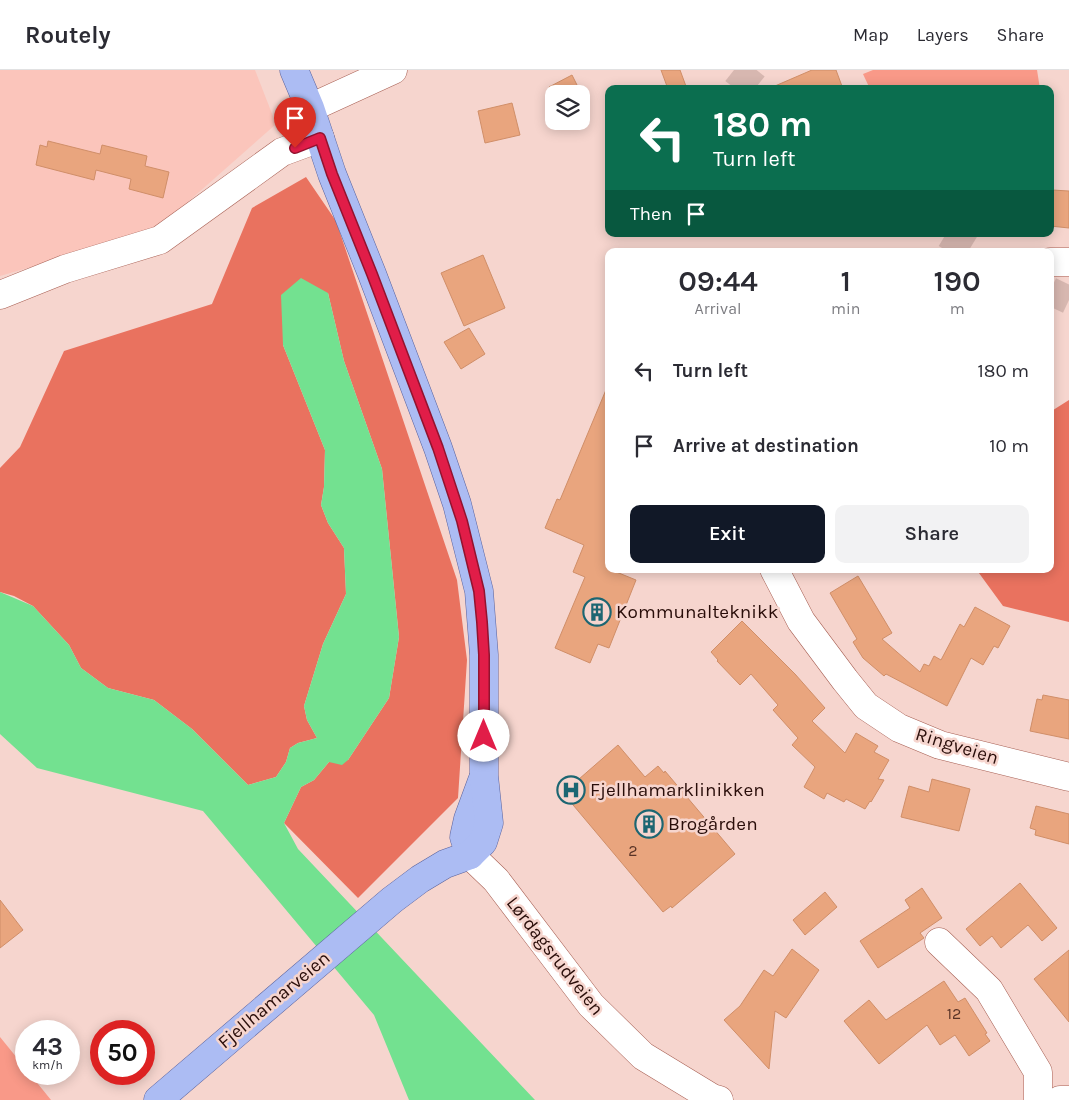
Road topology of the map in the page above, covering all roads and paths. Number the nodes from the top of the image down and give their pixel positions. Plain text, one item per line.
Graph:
1 (294, 70) edge
2 (393, 70) edge
3 (310, 108) junction
4 (320, 138) junction
5 (1054, 262) edge
6 (1069, 262) edge
7 (0, 295) edge
8 (776, 573) edge
9 (1069, 777) edge
10 (470, 856) junction
11 (939, 942) dead end
12 (158, 1100) edge
13 (719, 1100) edge
14 (1038, 1100) edge
15 (1060, 1100) edge
16 (1069, 1100) edge

1 - 3 main road
2 - 3 street
3 - 4 main road
4 - 7 street
4 - 10 main road
5 - 6 street
8 - 9 street, Ringveien
10 - 12 main road, Fjellhamarveien
10 - 13 street, Lørdagsrudveien
11 - 14 street
15 - 16 street

